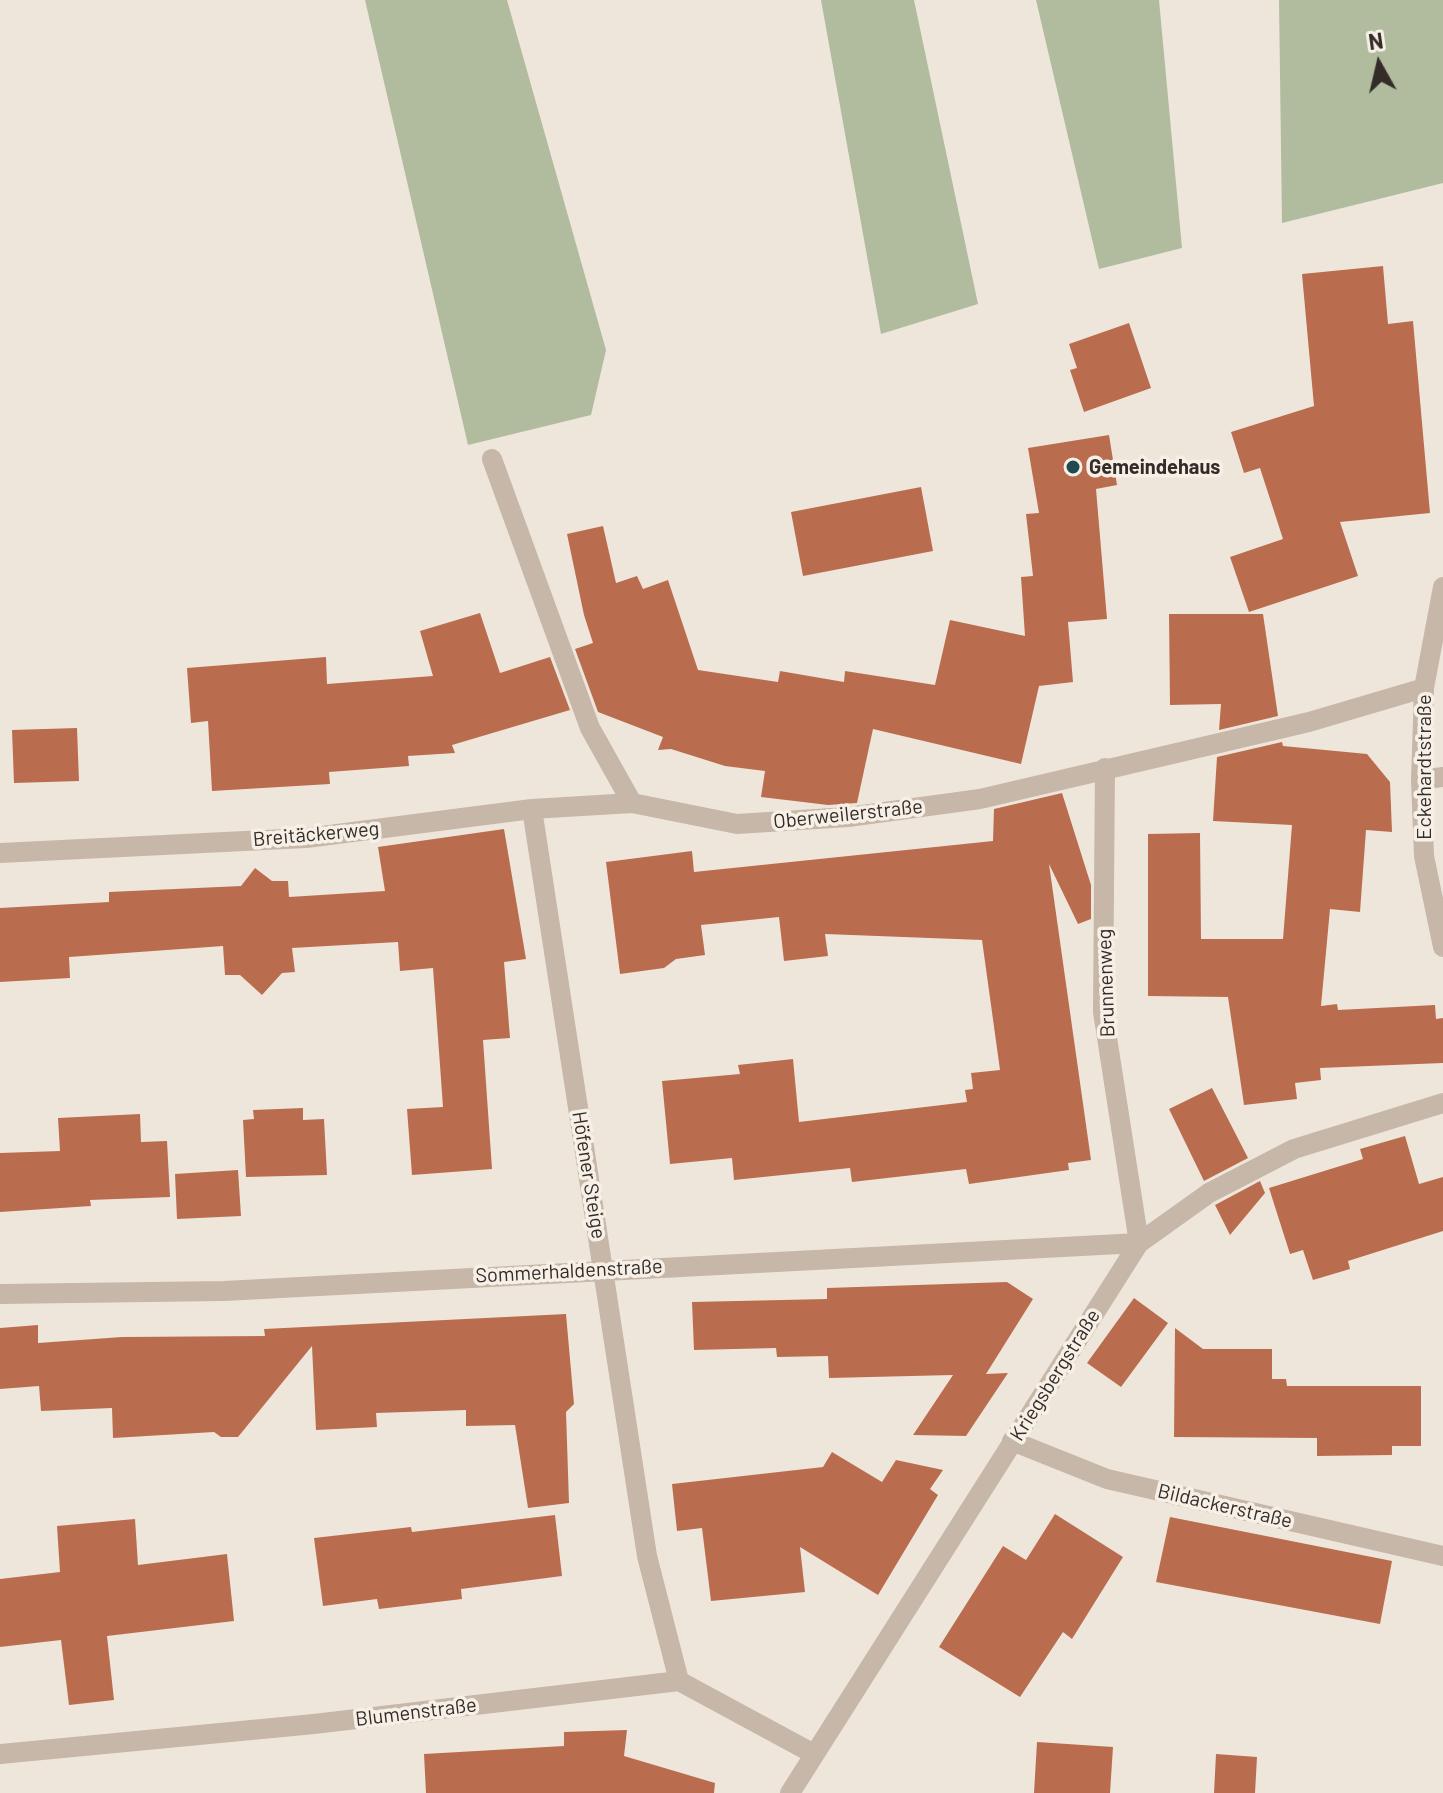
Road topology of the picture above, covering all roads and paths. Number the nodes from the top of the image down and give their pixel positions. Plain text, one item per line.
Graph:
1 (492, 459) dead end
2 (1443, 587) edge
3 (1424, 688) junction
4 (1105, 768) junction
5 (1443, 777) edge
6 (1421, 780) junction
7 (632, 803) junction
8 (532, 809) junction
9 (0, 853) edge
10 (1443, 947) edge
11 (1443, 1103) edge
12 (1139, 1243) junction
13 (604, 1268) junction
14 (0, 1294) edge
15 (1012, 1441) junction
16 (1443, 1556) edge
17 (679, 1681) junction
18 (0, 1754) edge
19 (814, 1754) junction
20 (790, 1793) edge

1 - 7 street
2 - 3 street, Eckehardtstraße
3 - 4 street, Oberweilerstraße
3 - 6 street, Eckehardtstraße
4 - 7 street, Oberweilerstraße
4 - 12 street, Brunnenweg
5 - 6 street
6 - 10 street, Eckehardtstraße
7 - 8 street, Breitäckerweg
8 - 9 street, Breitäckerweg
8 - 13 street, Höfener Steige
11 - 12 street, Kriegsbergstraße
12 - 13 street, Sommerhaldenstraße
12 - 15 street, Kriegsbergstraße
13 - 14 street, Sommerhaldenstraße
13 - 17 street, Höfener Steige
15 - 16 street, Bildackerstraße
15 - 19 street, Kriegsbergstraße
17 - 18 street, Blumenstraße
17 - 19 street
19 - 20 street, Kriegsbergstraße

